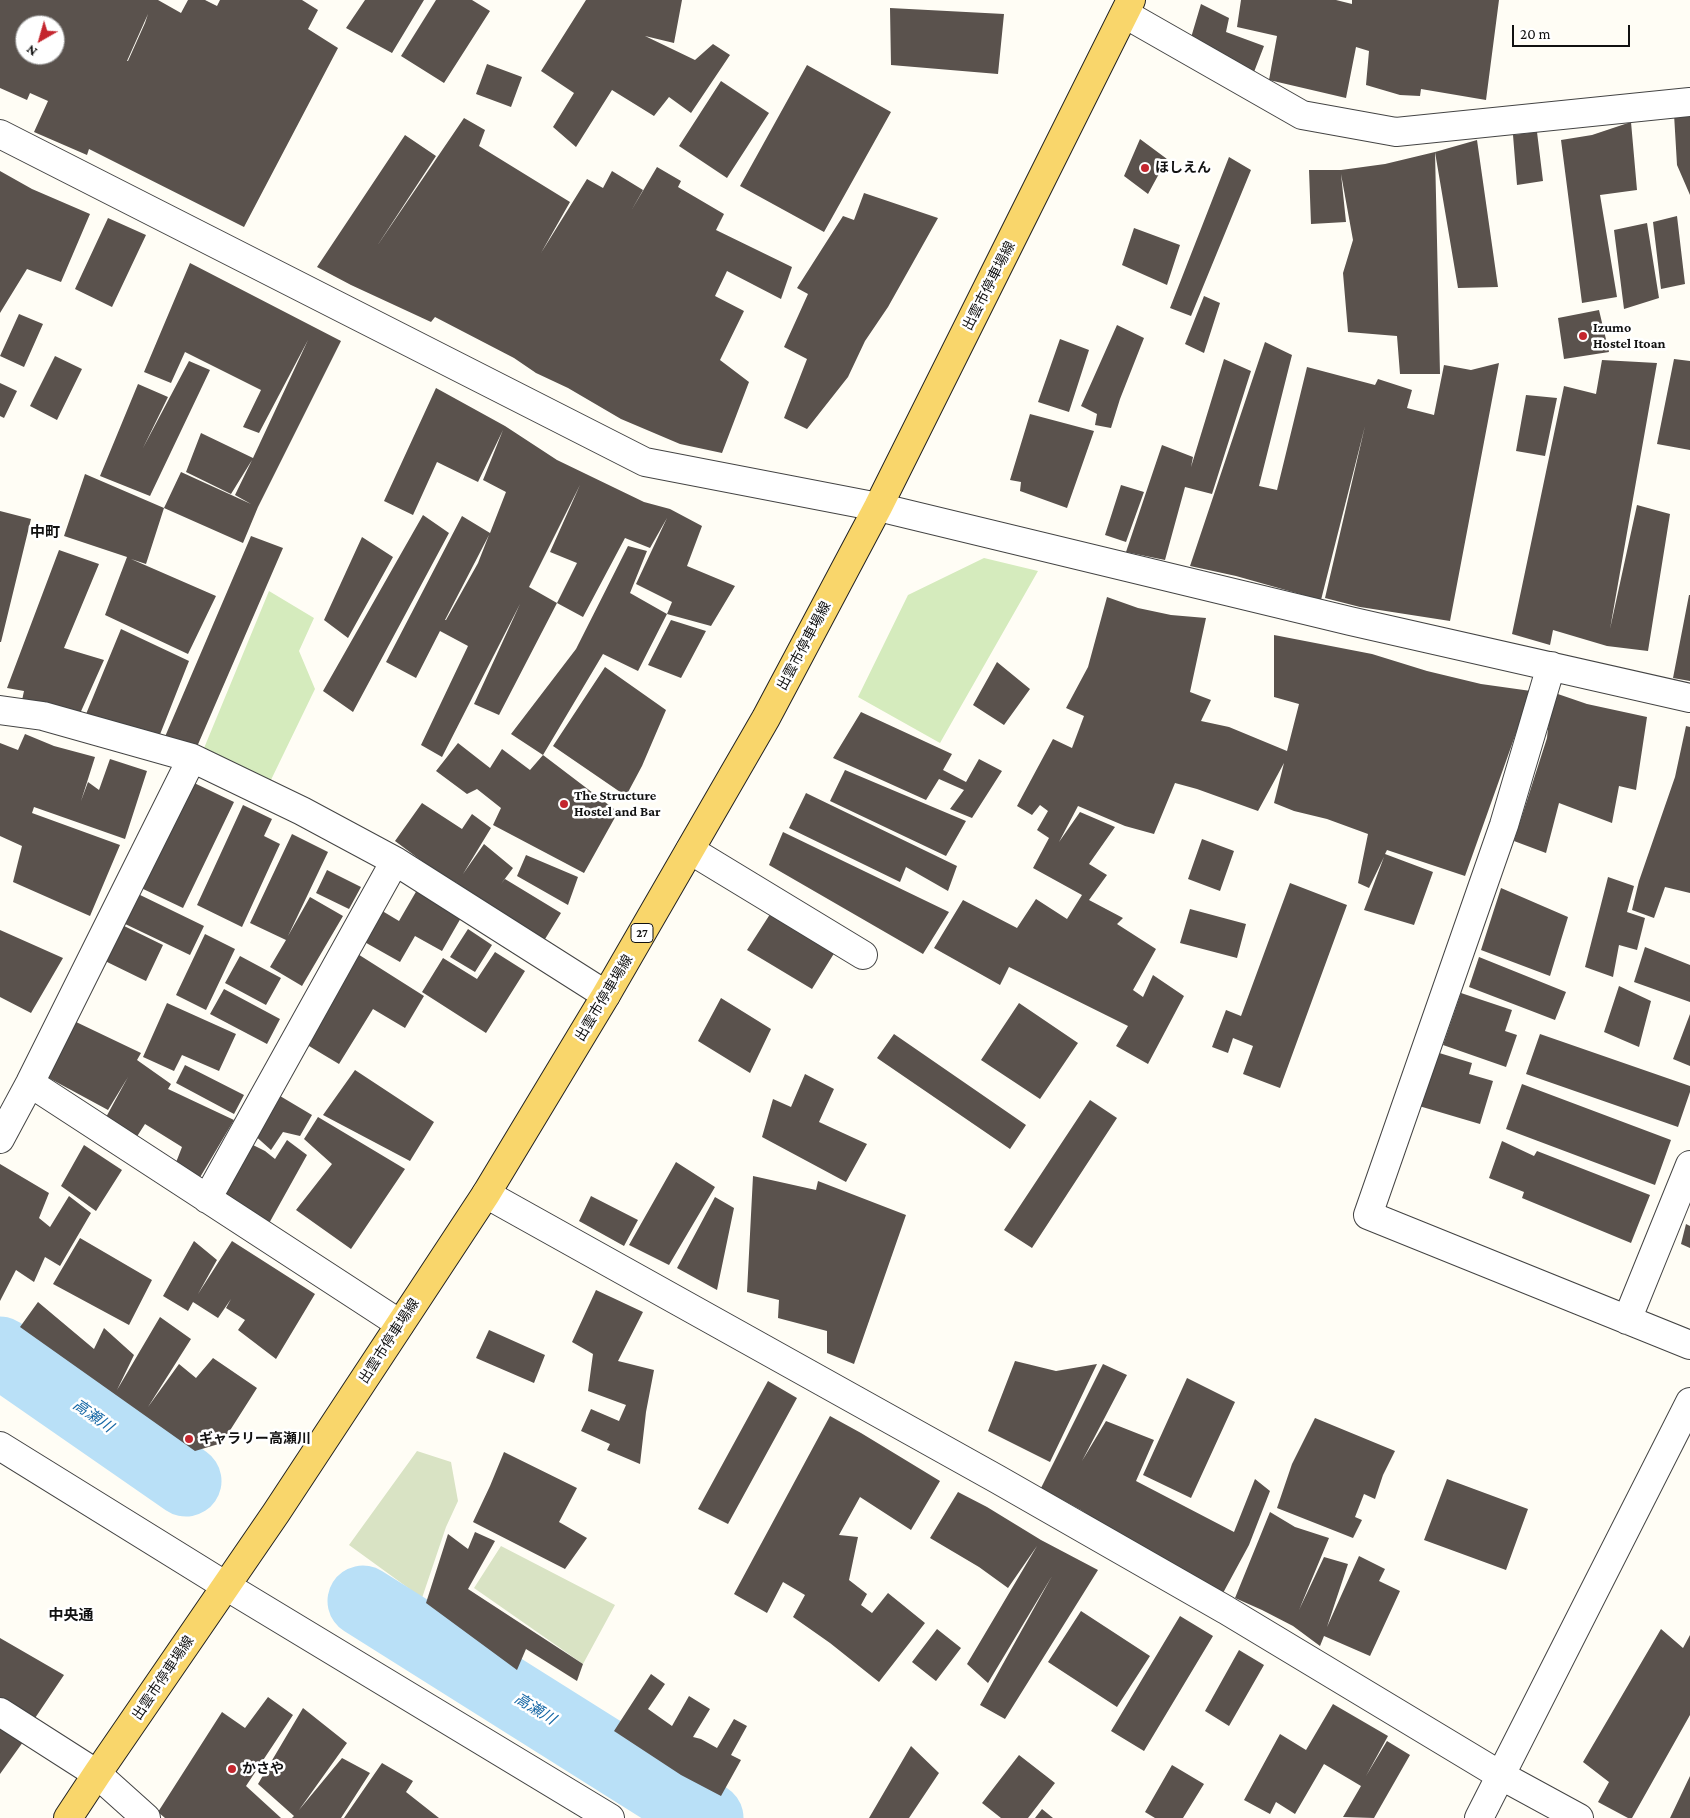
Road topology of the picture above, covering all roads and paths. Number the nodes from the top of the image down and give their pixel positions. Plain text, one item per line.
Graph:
1 (1128, 7) edge
2 (1690, 102) edge
3 (0, 134) edge
4 (878, 507) junction
5 (1551, 666) junction
6 (1690, 698) edge
7 (0, 710) edge
8 (192, 758) junction
9 (690, 850) junction
10 (395, 861) junction
11 (863, 955) dead end
12 (606, 995) junction
13 (30, 1083) junction
14 (0, 1139) edge
15 (1690, 1164) edge
16 (486, 1194) junction
17 (207, 1199) junction
18 (1627, 1320) junction
19 (400, 1324) junction
20 (1690, 1345) edge
21 (1690, 1402) edge
22 (0, 1446) edge
23 (226, 1586) junction
24 (0, 1712) edge
25 (97, 1774) junction
26 (1500, 1775) junction
27 (68, 1818) edge
28 (146, 1818) edge
29 (610, 1818) edge
30 (1479, 1818) edge
31 (1579, 1818) edge

1 - 2 street
1 - 4 main road, 出雲市停車場線 / 27
3 - 4 street
4 - 5 street
4 - 9 main road, 出雲市停車場線 / 27
5 - 6 street
5 - 18 street
7 - 8 street
8 - 10 street
8 - 13 street
9 - 11 street
9 - 12 main road, 出雲市停車場線 / 27
10 - 12 street
10 - 17 street
12 - 16 main road, 出雲市停車場線 / 27
13 - 14 street
13 - 17 street
15 - 18 street
16 - 19 main road, 出雲市停車場線 / 27
16 - 26 street
17 - 19 street
18 - 20 street
19 - 23 main road, 出雲市停車場線 / 27
21 - 26 street
22 - 23 street
23 - 25 main road, 出雲市停車場線 / 27
23 - 29 street
24 - 25 street
25 - 27 main road, 出雲市停車場線 / 27
25 - 28 street
26 - 30 street
26 - 31 street

